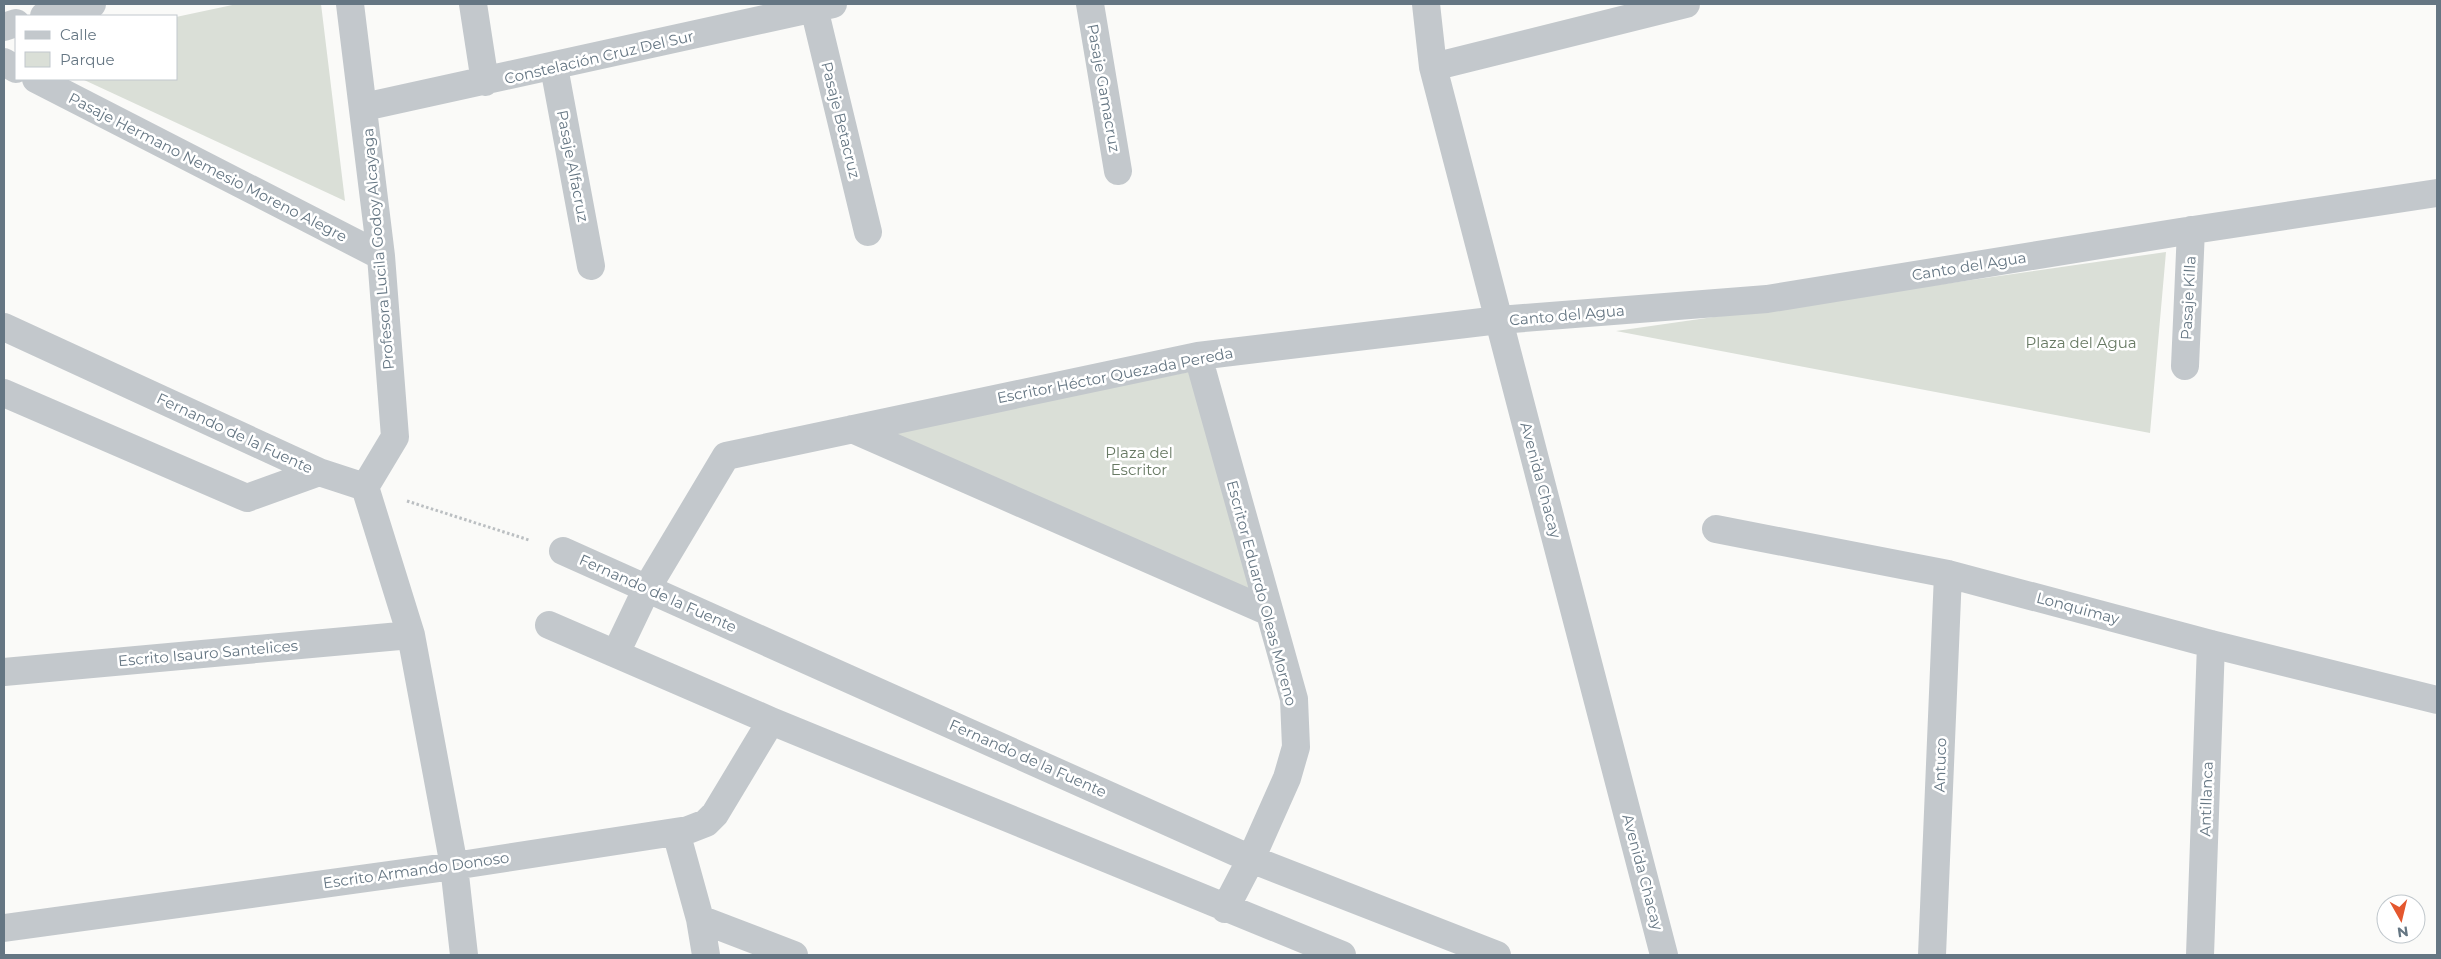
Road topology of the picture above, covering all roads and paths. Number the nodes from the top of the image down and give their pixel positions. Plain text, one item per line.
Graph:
1 (92, 4) edge
2 (350, 4) edge
3 (473, 4) edge
4 (1090, 4) edge
5 (1426, 4) edge
6 (1686, 4) edge
7 (824, 6) edge
8 (48, 15) edge
9 (4, 62) edge
10 (554, 67) junction
11 (1433, 67) junction
12 (15, 68) edge
13 (38, 80) edge
14 (485, 82) junction
15 (364, 108) junction
16 (1118, 171) dead end
17 (2437, 193) edge
18 (2191, 230) junction
19 (868, 232) dead end
20 (381, 256) junction
21 (592, 266) dead end
22 (1499, 320) junction
23 (4, 327) edge
24 (1198, 356) junction
25 (2185, 366) dead end
26 (4, 393) edge
27 (852, 429) junction
28 (319, 472) junction
29 (365, 488) junction
30 (1716, 529) dead end
31 (563, 551) joint
32 (1948, 574) junction
33 (647, 588) junction
34 (1269, 612) junction
35 (548, 625) dead end
36 (411, 635) junction
37 (2211, 644) junction
38 (616, 653) junction
39 (4, 672) edge
40 (2437, 700) edge
41 (771, 721) junction
42 (676, 832) junction
43 (1251, 859) junction
44 (454, 866) junction
45 (1226, 909) junction
46 (700, 919) junction
47 (4, 928) edge
48 (464, 955) edge
49 (706, 955) edge
50 (794, 955) edge
51 (1342, 955) edge
52 (1496, 955) edge
53 (1664, 955) edge
54 (1932, 955) edge
55 (2200, 955) edge

1 - 8 street
2 - 15 street, Profesora Lucila Godoy Alcayaga
3 - 14 street
4 - 16 street, Pasaje Gamacruz
5 - 11 street, Avenida Chacay
6 - 11 street
7 - 10 street, Constelación Cruz Del Sur
7 - 19 street, Pasaje Betacruz
9 - 12 street
10 - 14 street, Constelación Cruz Del Sur
10 - 21 street, Pasaje Alfacruz
11 - 22 street, Avenida Chacay
13 - 20 street, Pasaje Hermano Nemesio Moreno Alegre
14 - 15 street, Constelación Cruz Del Sur
15 - 20 street, Profesora Lucila Godoy Alcayaga
17 - 18 street, Canto del Agua
18 - 22 street, Canto del Agua
18 - 25 street, Pasaje Killa
20 - 29 street, Profesora Lucila Godoy Alcayaga
22 - 24 street, Escritor Héctor Quezada Pereda
22 - 53 street, Avenida Chacay
23 - 28 street, Fernando de la Fuente
24 - 27 street, Escritor Héctor Quezada Pereda
24 - 34 street, Escritor Eduardo Oleas Moreno
26 - 28 street, Fernando de la Fuente
27 - 33 street, Escritor Héctor Quezada Pereda
27 - 34 street
28 - 29 street
29 - 31 path
29 - 36 street
30 - 32 street, Lonquimay
31 - 33 street, Fernando de la Fuente
32 - 37 street, Lonquimay
32 - 54 street, Antuco
33 - 38 street, Escritor Héctor Quezada Pereda
33 - 43 street, Fernando de la Fuente
34 - 43 street, Escritor Eduardo Oleas Moreno
35 - 38 street
36 - 39 street, Escrito Isauro Santelices
36 - 44 street
37 - 40 street, Lonquimay
37 - 55 street, Antillanca
38 - 41 street
41 - 42 street, Escrito Armando Donoso
41 - 45 street
42 - 44 street, Escrito Armando Donoso
42 - 46 street
43 - 45 street, Escritor Eduardo Oleas Moreno
43 - 52 street, Fernando de la Fuente
44 - 47 street, Escrito Armando Donoso
44 - 48 street
45 - 51 street
46 - 49 street
46 - 50 street

